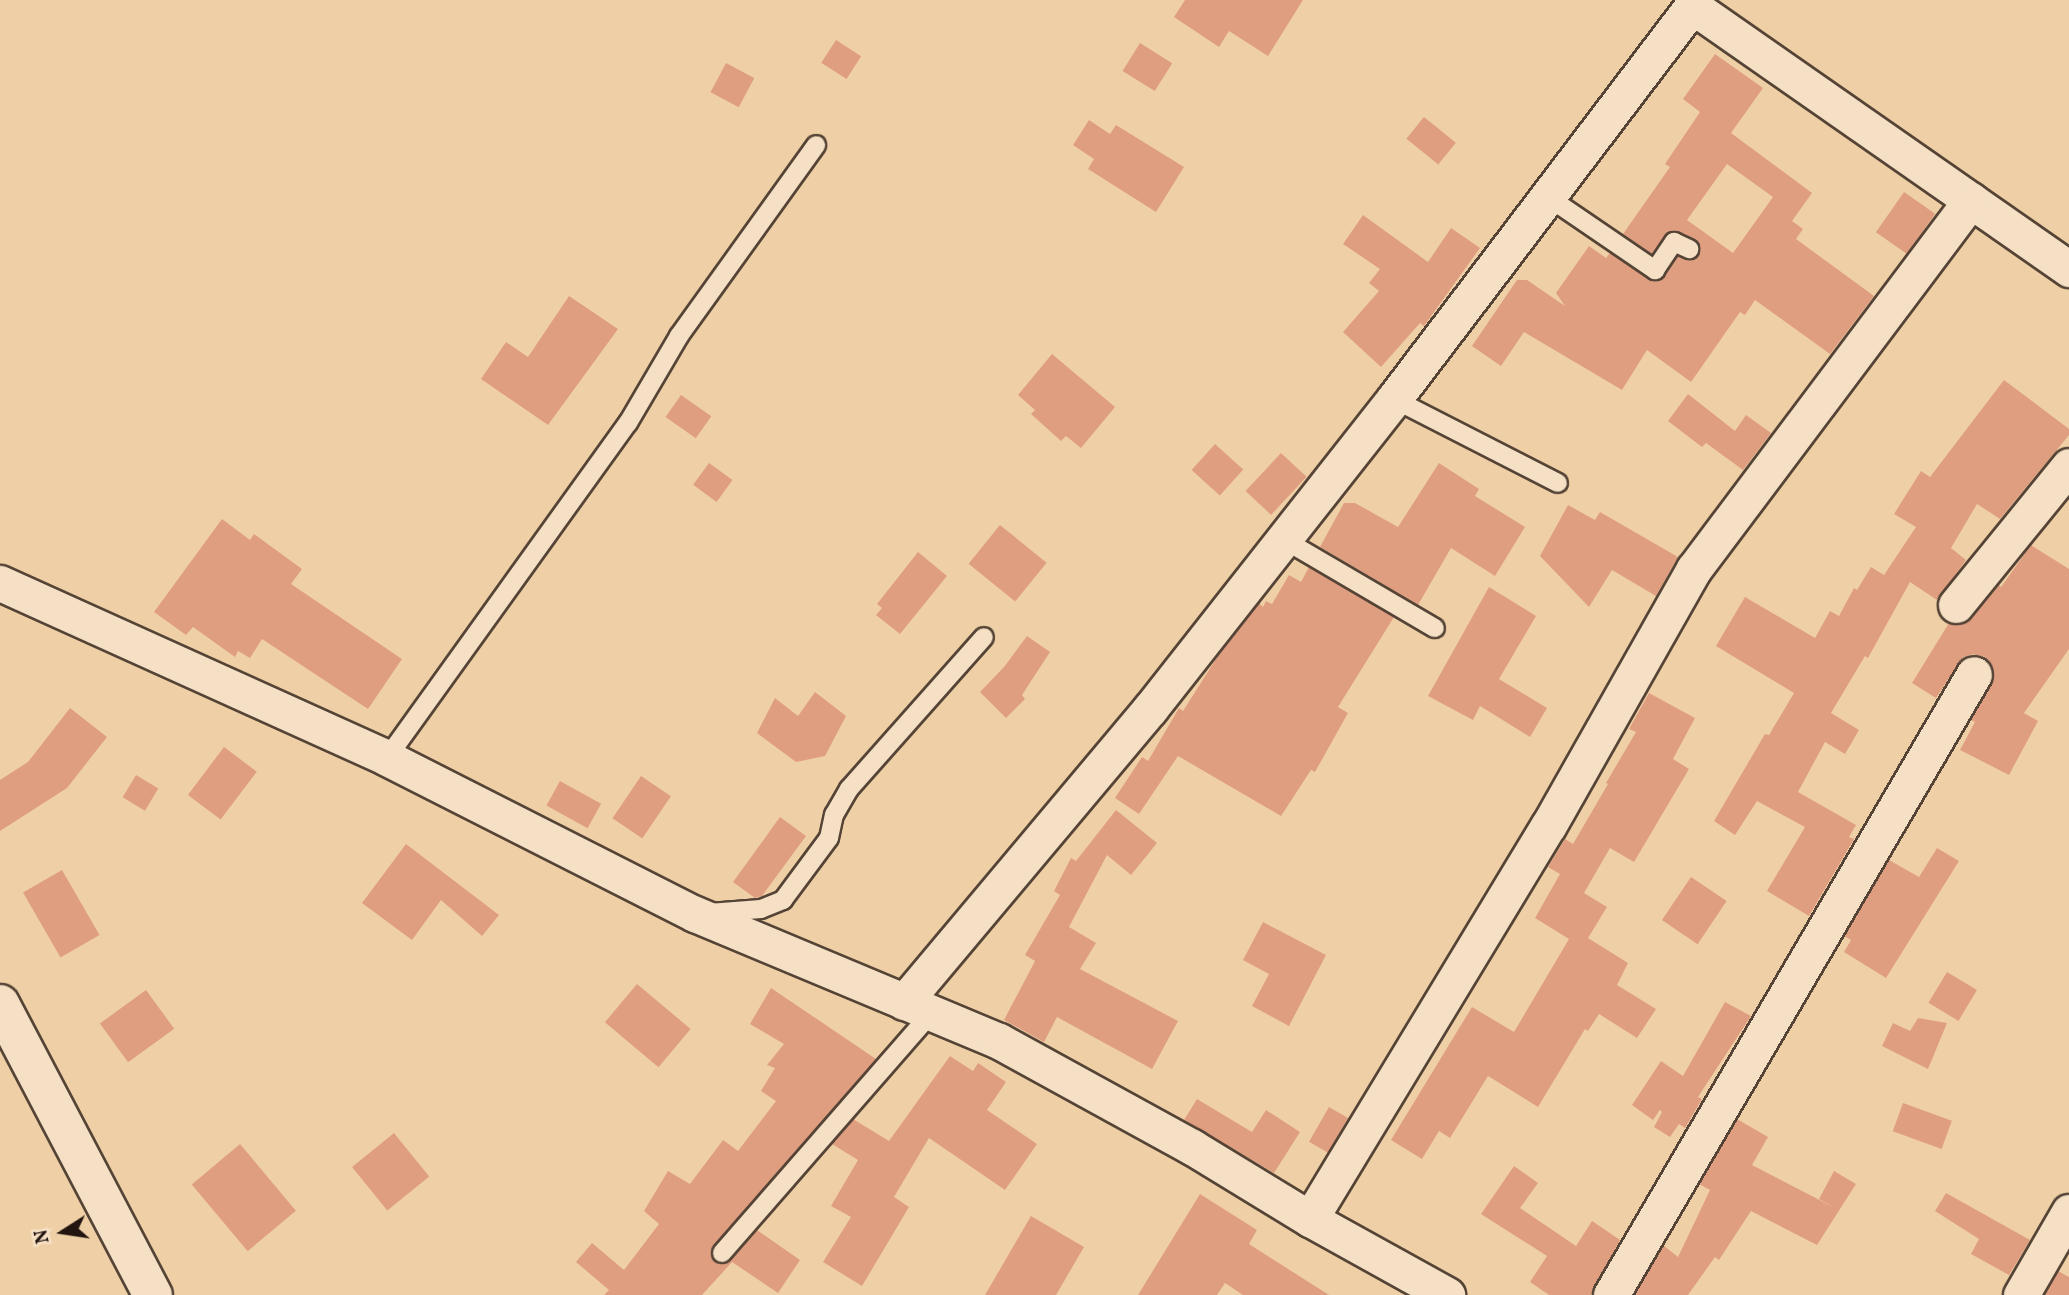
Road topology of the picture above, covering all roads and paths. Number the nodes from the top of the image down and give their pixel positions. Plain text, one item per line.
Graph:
1 (816, 145) dead end
2 (1548, 197) junction
3 (1971, 200) junction
4 (1689, 248) dead end
5 (2069, 269) edge
6 (1394, 399) junction
7 (2069, 466) edge
8 (1558, 483) dead end
9 (1283, 539) junction
10 (0, 583) edge
11 (1956, 605) dead end
12 (1435, 628) dead end
13 (984, 637) dead end
14 (1974, 674) dead end
15 (387, 758) junction
16 (695, 914) junction
17 (0, 1004) edge
18 (918, 1008) junction
19 (2069, 1212) edge
20 (1310, 1219) junction
21 (722, 1253) dead end
22 (153, 1295) edge
23 (1447, 1295) edge
24 (1611, 1295) edge
25 (2021, 1295) edge

1 - 15 lane
2 - 3 street
2 - 4 lane
2 - 6 street
3 - 5 street
3 - 20 street
6 - 8 lane
6 - 9 street
7 - 11 street
9 - 12 lane
9 - 18 street
10 - 15 street
13 - 16 lane
14 - 24 street
15 - 16 street
16 - 18 street
17 - 22 street
18 - 20 street
18 - 21 lane
19 - 25 street
20 - 23 street

